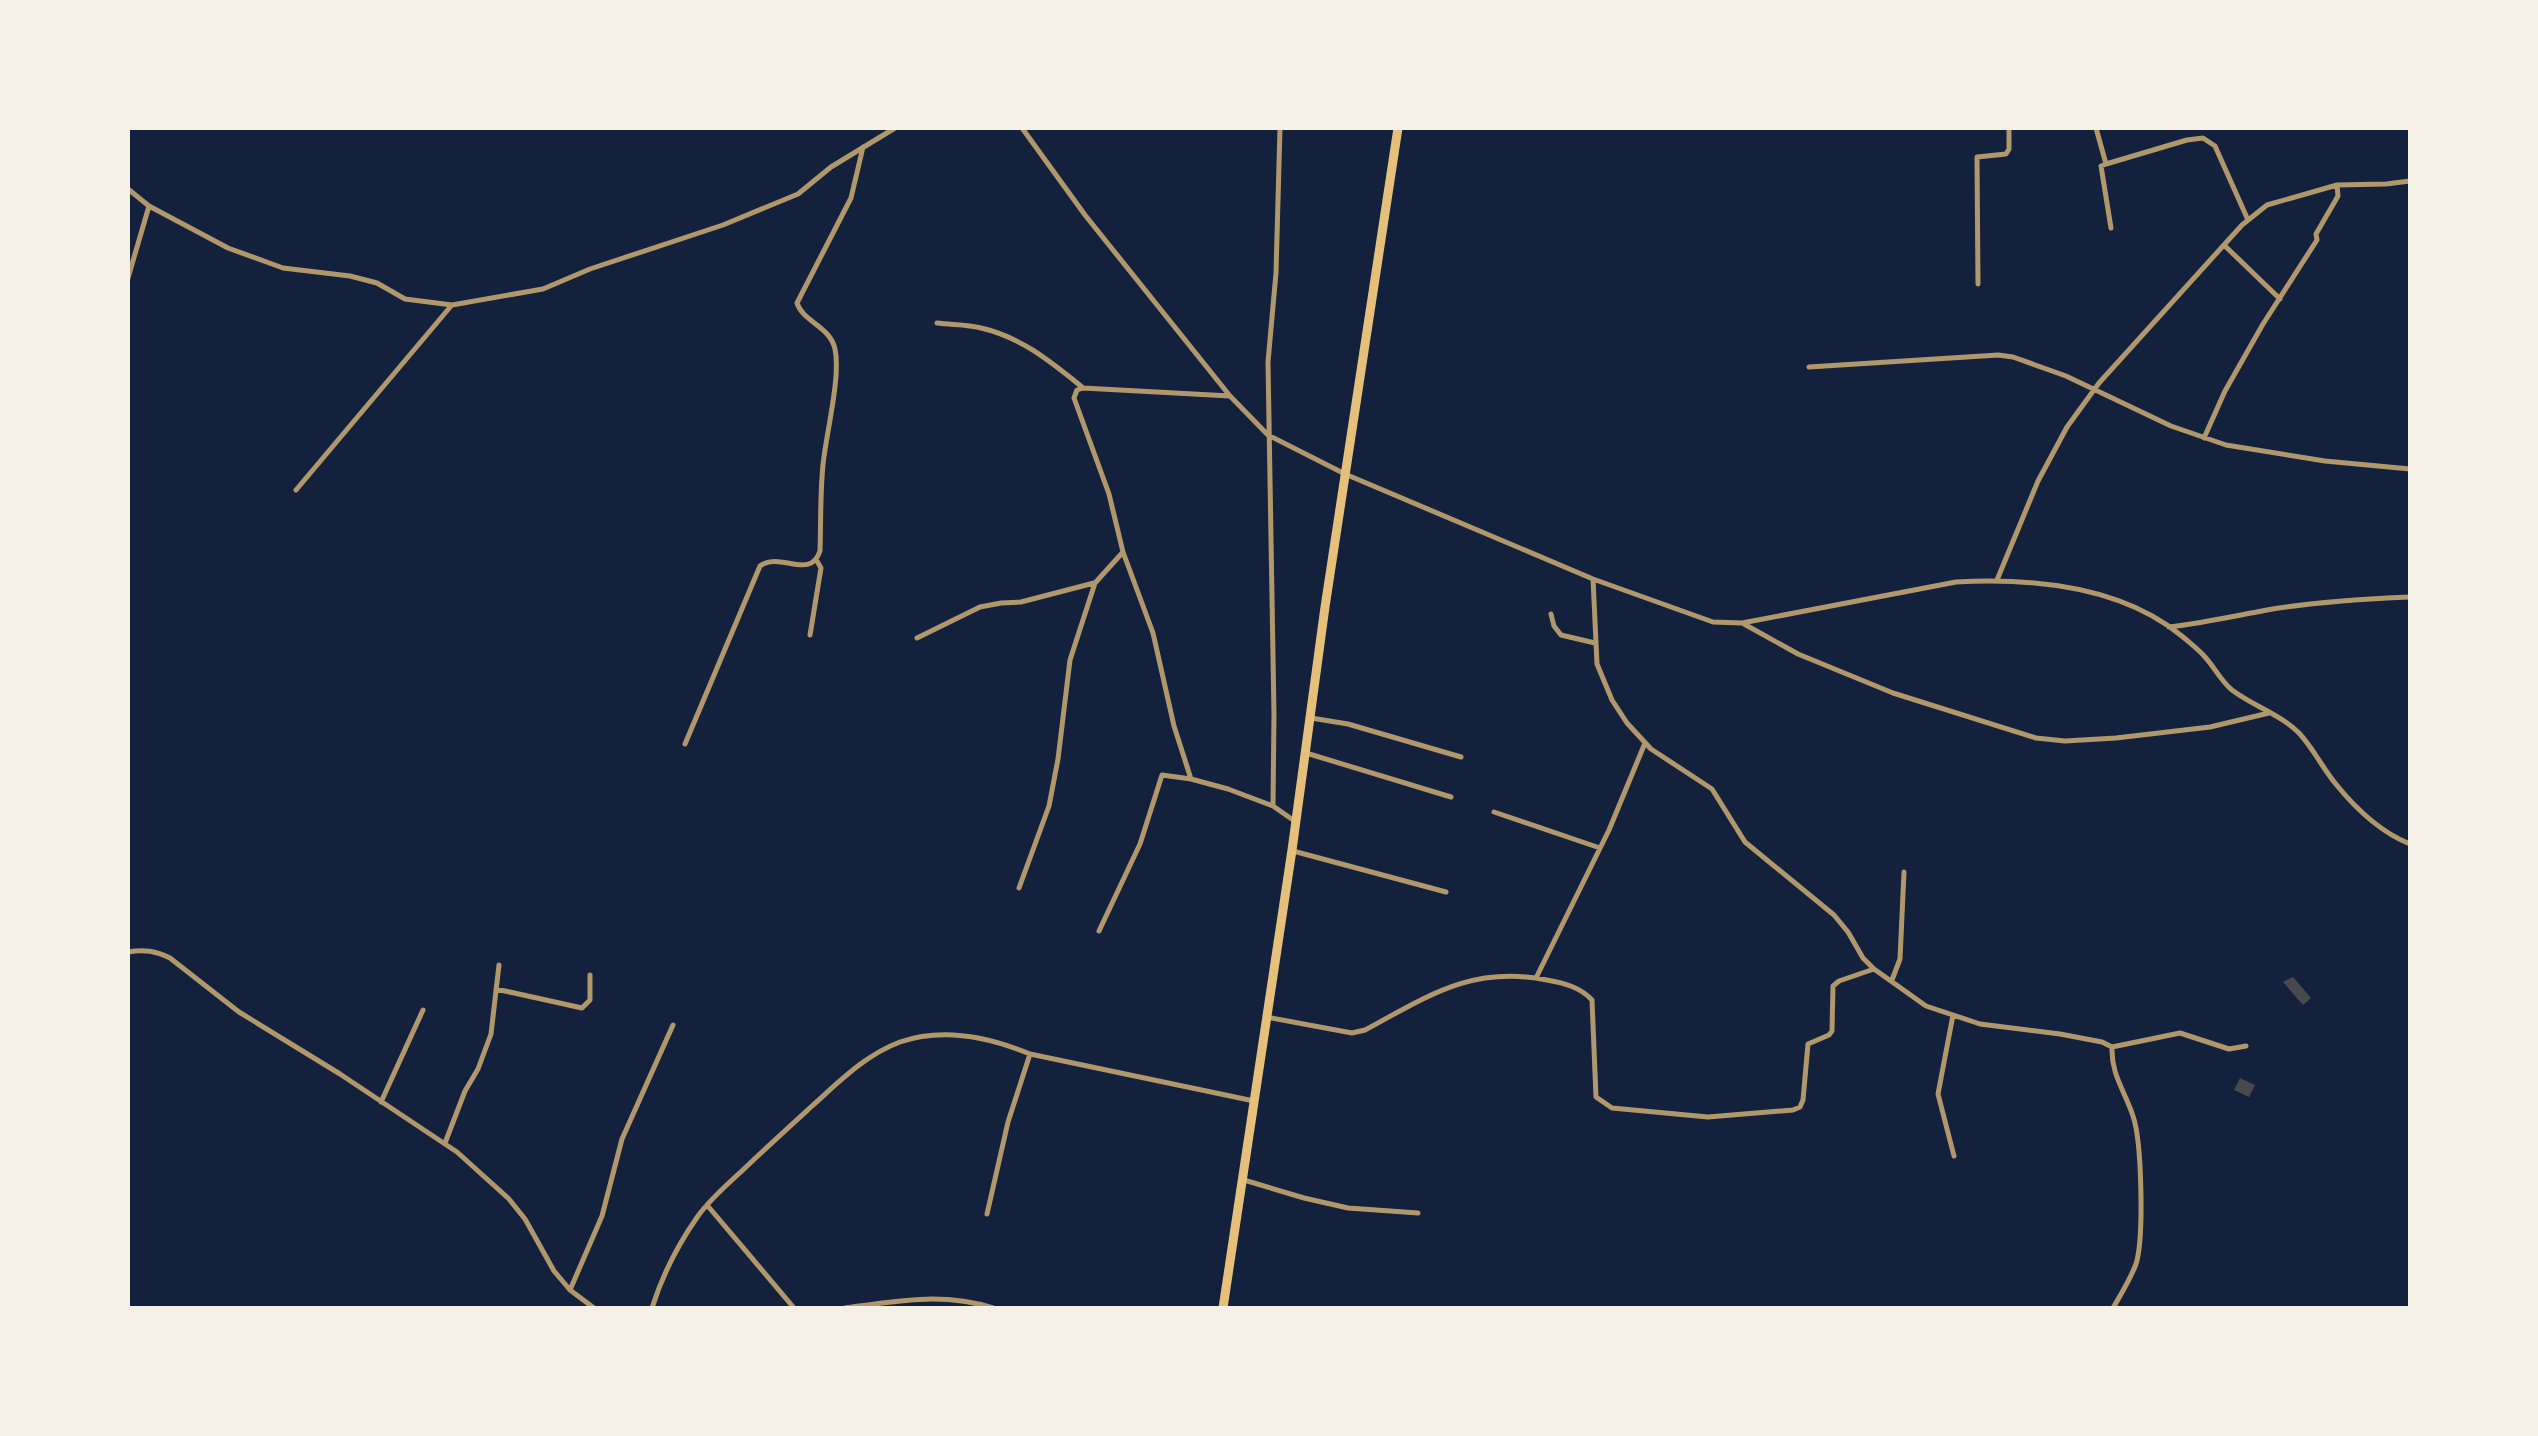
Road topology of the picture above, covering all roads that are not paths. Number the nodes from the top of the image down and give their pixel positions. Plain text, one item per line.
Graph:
1 (895, 128) edge
2 (1022, 128) edge
3 (1280, 128) edge
4 (1398, 128) edge
5 (2009, 128) edge
6 (2096, 128) edge
7 (863, 146) junction
8 (2106, 164) junction
9 (2410, 181) edge
10 (2337, 185) junction
11 (128, 189) edge
12 (149, 206) junction
13 (2248, 220) junction
14 (2111, 228) dead end
15 (2224, 245) junction
16 (128, 278) edge
17 (1978, 284) dead end
18 (2280, 299) junction
19 (452, 305) junction
20 (937, 323) dead end
21 (1809, 367) dead end
22 (1083, 388) junction
23 (2095, 389) junction
24 (1230, 396) junction
25 (1268, 435) junction
26 (2204, 438) junction
27 (2410, 469) edge
28 (1345, 474) junction
29 (296, 490) dead end
30 (1123, 552) junction
31 (817, 561) junction
32 (1593, 579) junction
33 (1997, 580) junction
34 (1095, 583) junction
35 (2410, 597) edge
36 (1551, 614) dead end
37 (1742, 623) junction
38 (2169, 627) junction
39 (810, 635) dead end
40 (917, 638) dead end
41 (1595, 643) junction
42 (2270, 713) junction
43 (1310, 718) junction
44 (1645, 743) junction
45 (685, 744) dead end
46 (1305, 752) junction
47 (1461, 757) dead end
48 (1191, 779) junction
49 (1451, 797) dead end
50 (1273, 806) junction
51 (1494, 812) dead end
52 (1296, 822) junction
53 (2410, 844) edge
54 (1600, 848) junction
55 (1292, 850) junction
56 (1904, 872) dead end
57 (1019, 888) dead end
58 (1446, 892) dead end
59 (1099, 931) dead end
60 (128, 952) edge
61 (499, 965) dead end
62 (1874, 969) junction
63 (590, 975) dead end
64 (1536, 978) junction
65 (1892, 980) junction
66 (496, 989) junction
67 (423, 1010) dead end
68 (1953, 1015) junction
69 (1266, 1017) junction
70 (673, 1025) dead end
71 (2246, 1046) dead end
72 (2112, 1047) junction
73 (1030, 1054) junction
74 (1255, 1101) junction
75 (381, 1102) junction
76 (445, 1143) junction
77 (1954, 1156) dead end
78 (1243, 1180) junction
79 (707, 1205) junction
80 (1418, 1213) dead end
81 (987, 1214) dead end
82 (570, 1290) junction
83 (594, 1308) edge
84 (652, 1308) edge
85 (794, 1308) edge
86 (845, 1308) edge
87 (993, 1308) edge
88 (1223, 1308) edge
89 (2113, 1308) edge

1 - 7 street
2 - 24 street
3 - 25 street
4 - 28 highway
5 - 17 street
6 - 8 street
7 - 19 street
7 - 31 street
8 - 13 street
8 - 14 street
9 - 10 street
10 - 13 street
10 - 18 street
11 - 12 street
12 - 16 street
12 - 19 street
13 - 15 street
15 - 18 street
15 - 23 street
18 - 26 street
19 - 29 street
20 - 22 street
21 - 23 street
22 - 24 street
22 - 30 street
23 - 26 street
23 - 33 street
24 - 25 street
25 - 28 street
25 - 50 street
26 - 27 street
28 - 32 street
28 - 43 highway
30 - 34 street
30 - 48 street
31 - 39 street
31 - 45 street
32 - 37 street
32 - 41 street
33 - 37 street
33 - 38 street
34 - 40 street
34 - 57 street
35 - 38 street
36 - 41 street
37 - 42 street
38 - 42 street
41 - 44 street
42 - 53 street
43 - 46 highway
43 - 47 street
44 - 54 street
44 - 62 street
46 - 49 street
46 - 52 highway
48 - 50 street
48 - 59 street
50 - 52 street
51 - 54 street
52 - 55 highway
54 - 64 street
55 - 58 street
55 - 69 highway
56 - 65 street
60 - 75 street
61 - 66 street
62 - 64 street
62 - 65 street
63 - 66 street
64 - 69 street
65 - 68 street
66 - 76 street
67 - 75 street
68 - 72 street
68 - 77 street
69 - 74 highway
70 - 82 street
71 - 72 street
72 - 89 street
73 - 74 street
73 - 79 street
73 - 81 street
74 - 78 highway
75 - 76 street
76 - 82 street
78 - 80 street
78 - 88 highway
79 - 84 street
79 - 85 street
82 - 83 street
86 - 87 street

